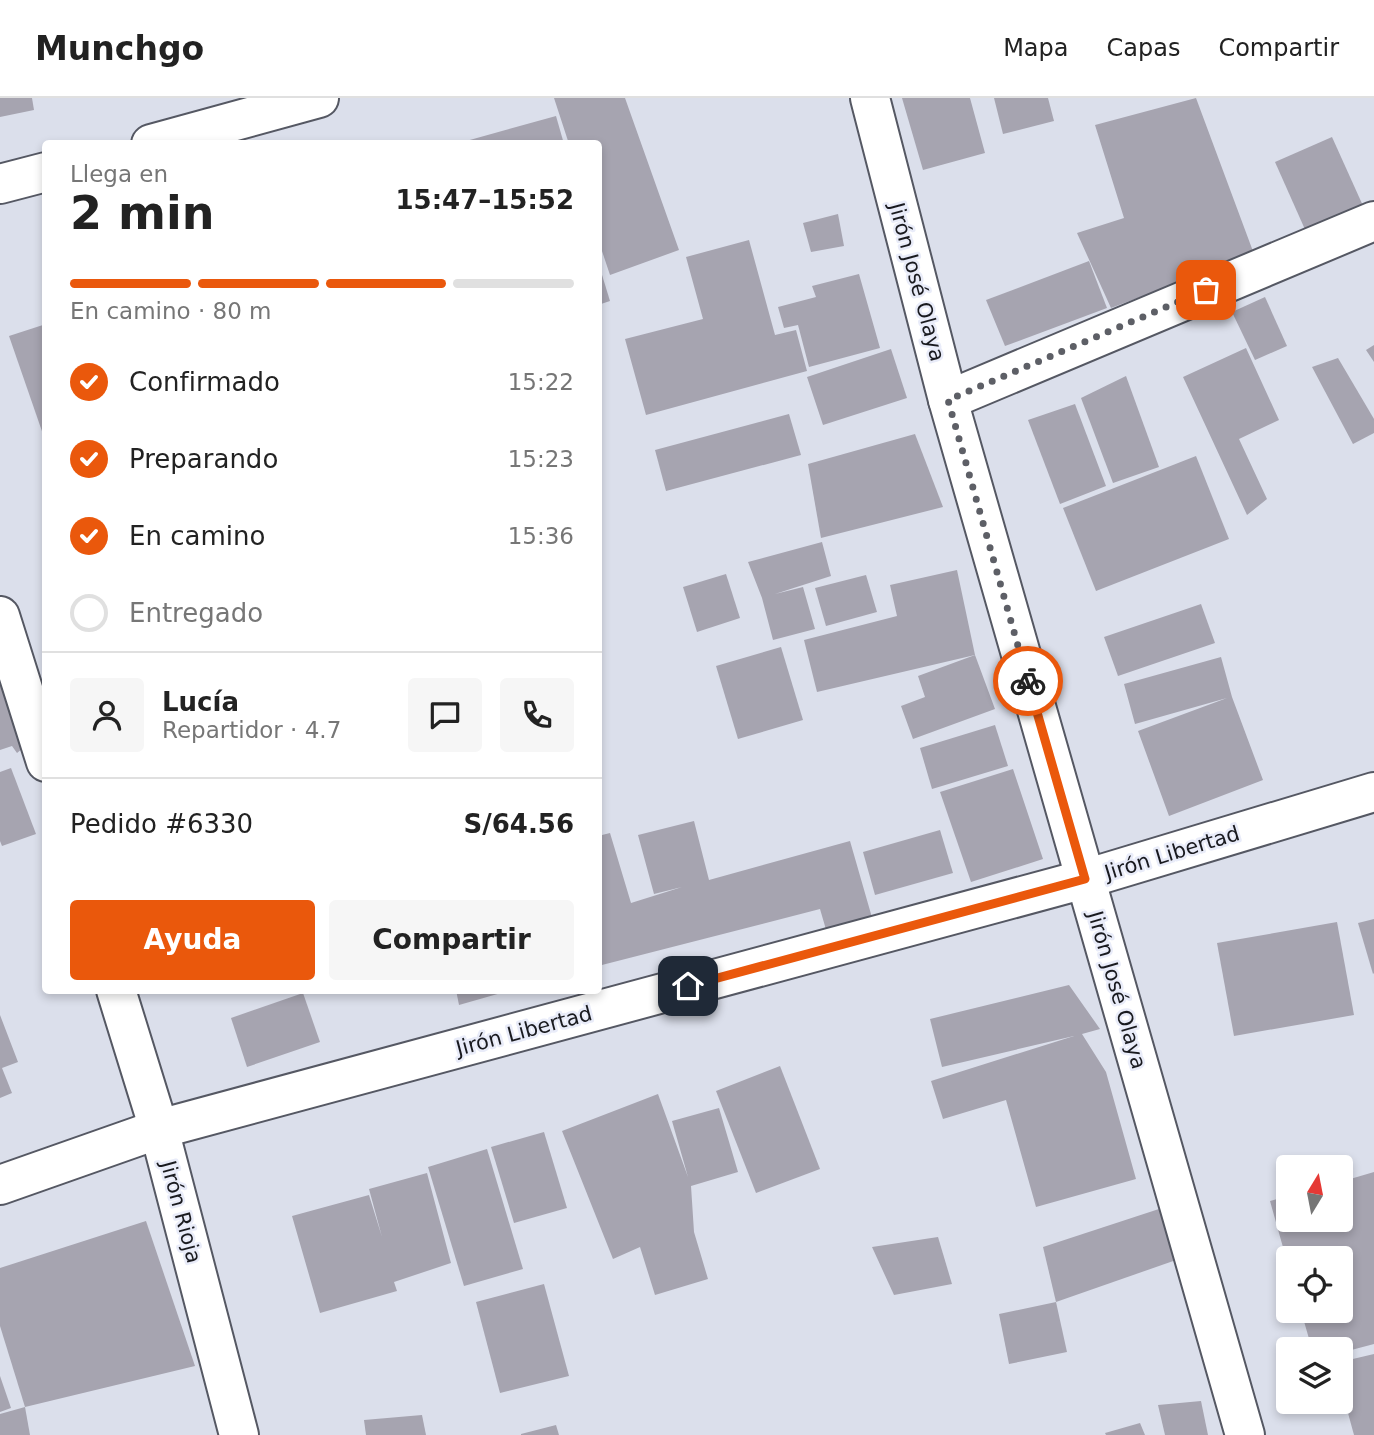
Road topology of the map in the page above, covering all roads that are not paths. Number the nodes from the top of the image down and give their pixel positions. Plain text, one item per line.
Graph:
1 (319, 98) edge
2 (870, 98) edge
3 (166, 140) edge
4 (42, 173) edge
5 (0, 184) edge
6 (1374, 221) edge
7 (948, 400) junction
8 (0, 615) edge
9 (42, 749) edge
10 (1374, 792) edge
11 (1085, 879) junction
12 (117, 994) edge
13 (159, 1129) junction
14 (0, 1185) edge
15 (240, 1435) edge
16 (1245, 1435) edge

1 - 3 street
2 - 7 street, Jirón José Olaya
4 - 5 street
6 - 7 street
7 - 11 street, Jirón José Olaya
8 - 9 street
10 - 11 street, Jirón Libertad
11 - 13 street, Jirón Libertad
11 - 16 street, Jirón José Olaya
12 - 13 street, Jirón Rioja
13 - 14 street, Jirón Libertad
13 - 15 street, Jirón Rioja

